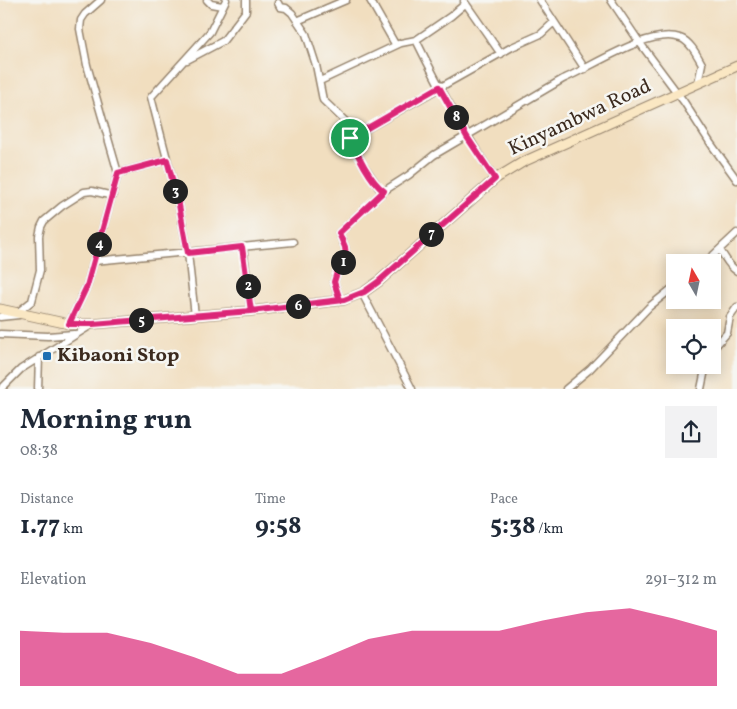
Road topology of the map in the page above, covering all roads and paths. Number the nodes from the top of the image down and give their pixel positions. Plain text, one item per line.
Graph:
1 (101, 0) edge
2 (206, 0) edge
3 (246, 0) edge
4 (346, 0) edge
5 (370, 0) edge
6 (540, 0) edge
7 (611, 0) edge
8 (464, 2) edge
9 (224, 3) edge
10 (278, 3) dead end
11 (297, 21) junction
12 (554, 22) junction
13 (416, 40) junction
14 (640, 42) junction
15 (394, 44) dead end
16 (501, 54) junction
17 (184, 62) junction
18 (737, 66) edge
19 (585, 69) junction
20 (320, 81) junction
21 (698, 83) junction
22 (439, 87) junction
23 (676, 92) junction
24 (467, 137) junction
25 (350, 138) junction
26 (167, 160) junction
27 (118, 173) junction
28 (495, 179) junction
29 (737, 180) edge
30 (384, 191) junction
31 (112, 196) junction
32 (737, 233) edge
33 (293, 242) dead end
34 (242, 247) junction
35 (720, 250) junction
36 (188, 253) junction
37 (715, 254) edge
38 (94, 261) junction
39 (737, 272) edge
40 (362, 293) junction
41 (666, 294) edge
42 (340, 300) junction
43 (737, 307) edge
44 (0, 309) edge
45 (251, 311) junction
46 (20, 313) junction
47 (195, 316) junction
48 (0, 318) edge
49 (69, 324) junction
50 (93, 324) junction
51 (78, 333) junction
52 (0, 334) edge
53 (721, 340) edge
54 (39, 357) junction
55 (704, 374) edge
56 (0, 389) edge
57 (38, 389) edge
58 (412, 389) edge
59 (566, 389) edge
60 (701, 389) edge

1 - 27 street
2 - 9 street
3 - 17 street
4 - 11 street
5 - 15 street
6 - 12 street
7 - 14 street
8 - 13 street
8 - 16 street
9 - 17 street
10 - 11 street
11 - 20 street
12 - 16 street
12 - 19 street
13 - 20 street
13 - 22 street
14 - 19 street
14 - 21 street
14 - 23 street
16 - 22 street
17 - 26 street
18 - 21 street, Kinyambwa Road
19 - 24 street
20 - 25 street
21 - 23 street, Kinyambwa Road
22 - 24 street
22 - 25 street
23 - 28 street, Kinyambwa Road
23 - 29 street
24 - 28 street
24 - 30 street
25 - 30 street
26 - 27 street
26 - 36 street
27 - 31 street
28 - 40 street, Kinyambwa Road
30 - 42 street
31 - 38 street
31 - 46 street
32 - 35 street
33 - 34 street
34 - 36 street
34 - 45 street
35 - 37 street
35 - 39 street
36 - 38 street
36 - 47 street
38 - 49 street
40 - 42 street, Kinyambwa Road
40 - 58 street
41 - 59 street
42 - 45 street, Kinyambwa Road
43 - 53 street
44 - 46 street, Kinyambwa Road
45 - 47 street, Kinyambwa Road
46 - 48 street
46 - 49 street, Kinyambwa Road
47 - 50 street, Kinyambwa Road
49 - 50 street, Kinyambwa Road
50 - 51 street
51 - 52 street
51 - 54 street
54 - 56 street
54 - 57 street
55 - 60 street

